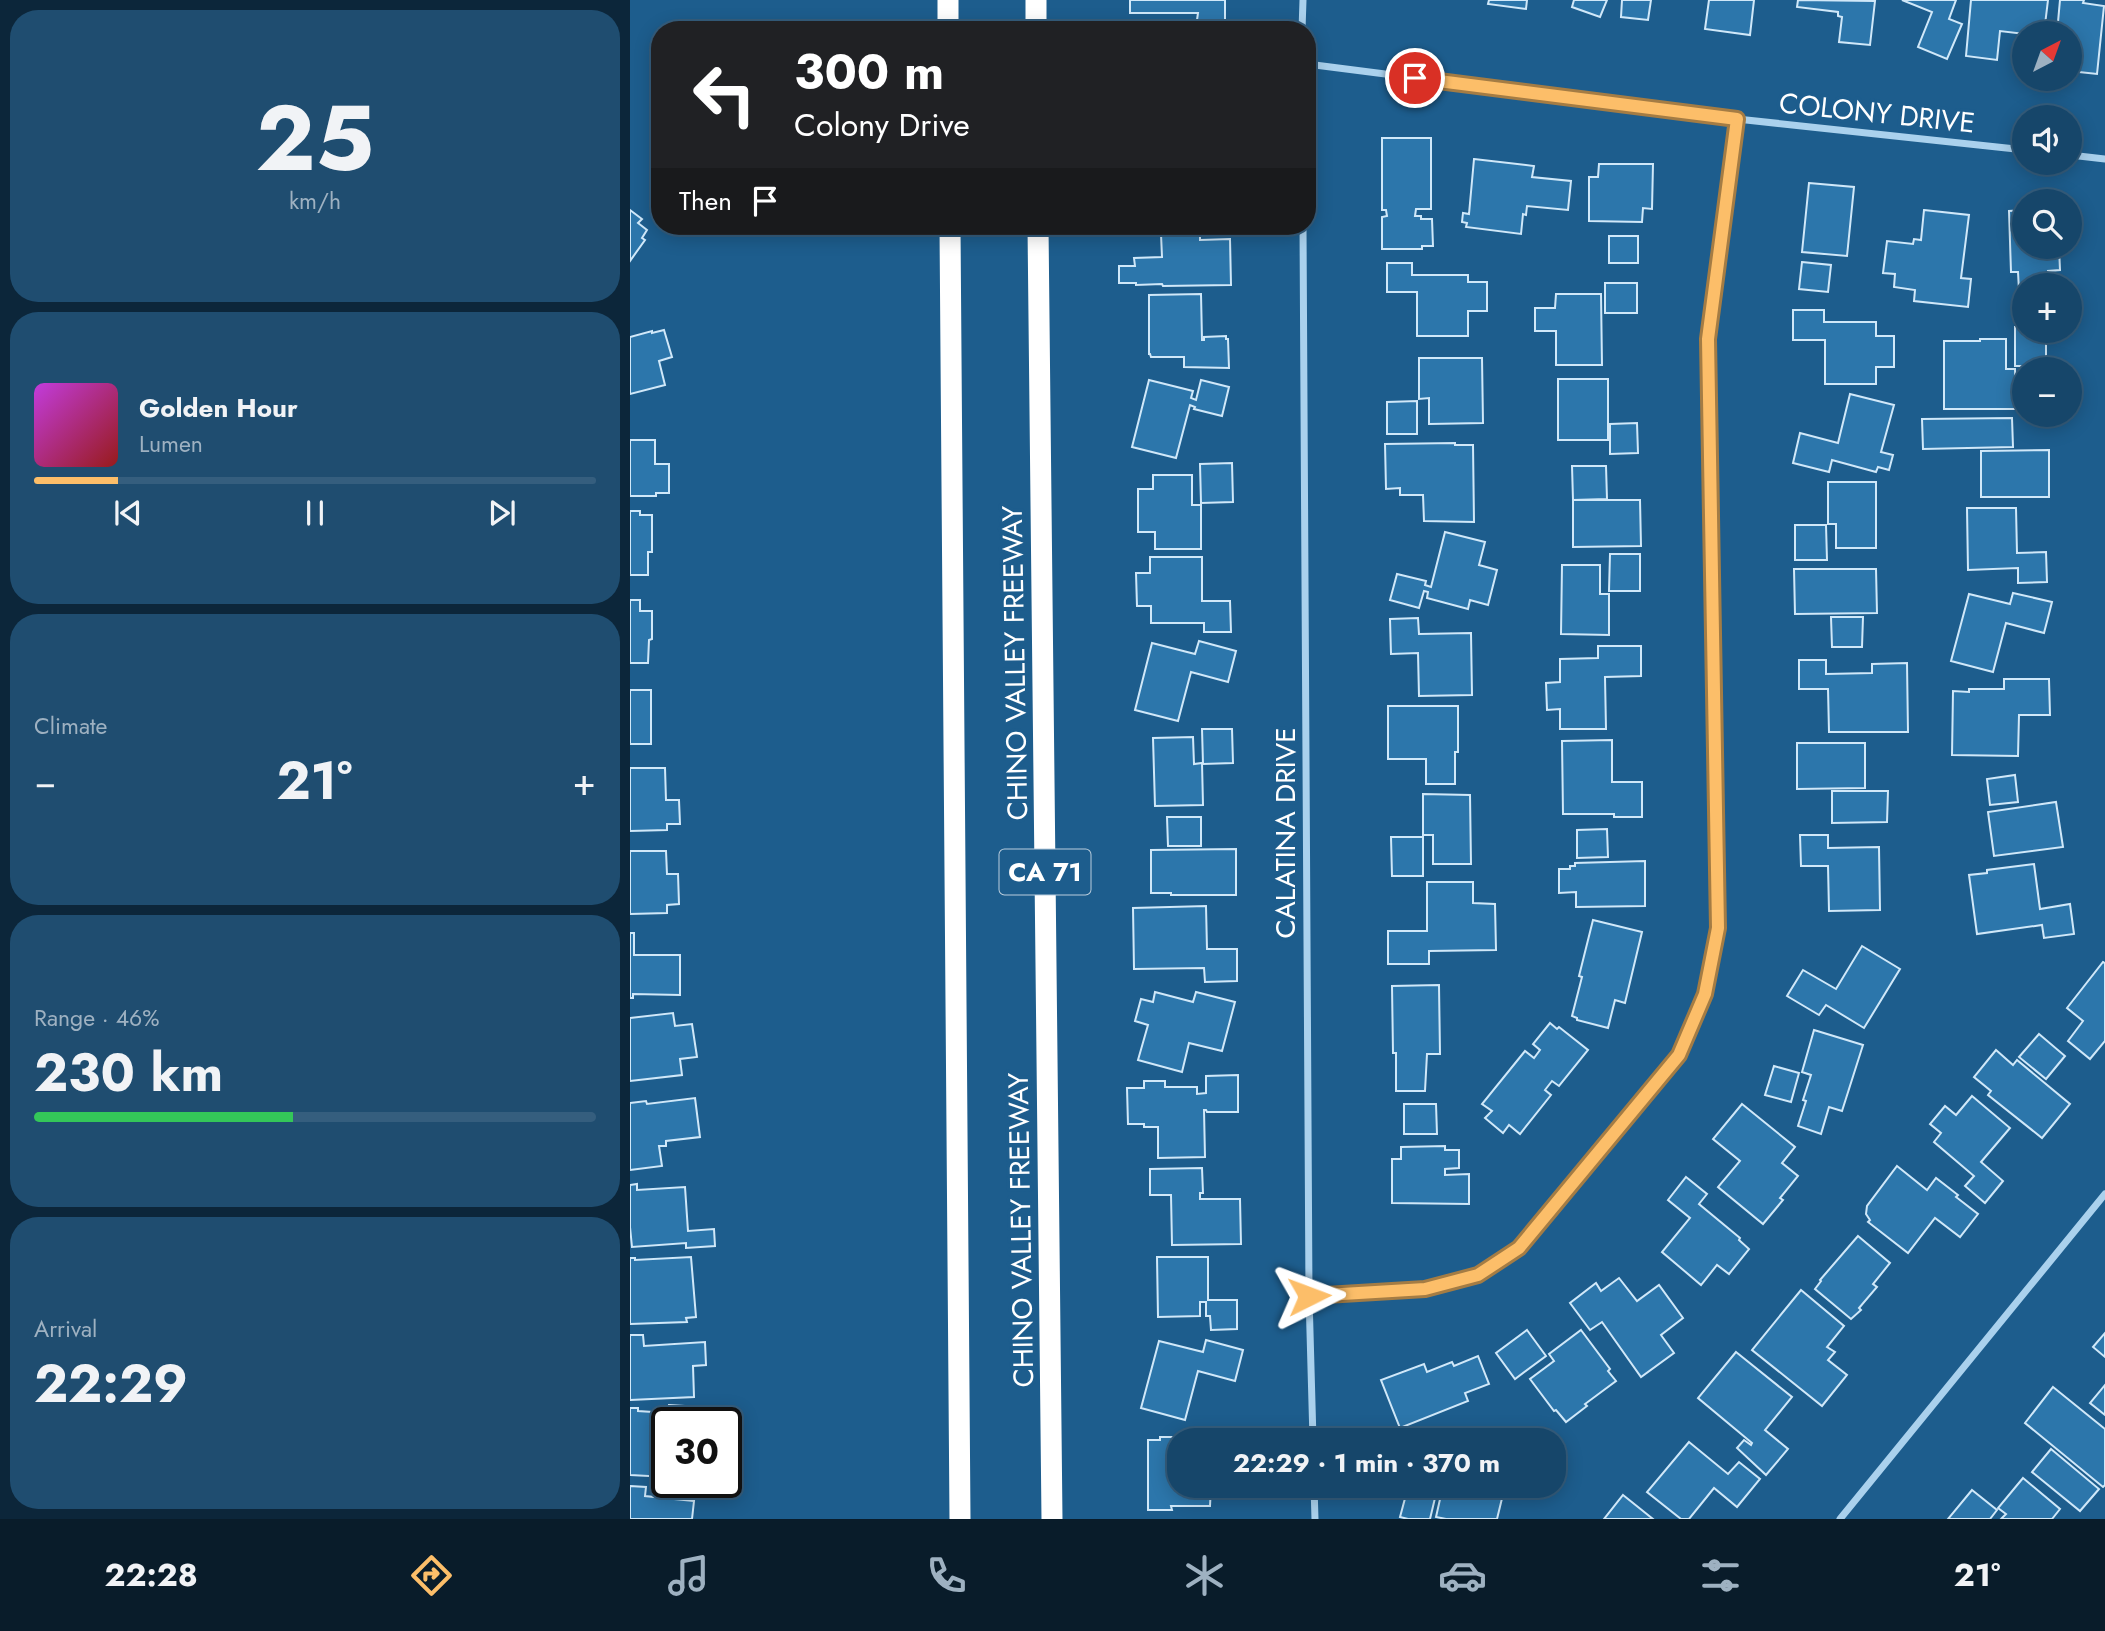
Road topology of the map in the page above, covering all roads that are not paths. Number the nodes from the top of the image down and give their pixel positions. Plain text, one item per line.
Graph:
1 (948, 0) edge
2 (1036, 0) edge
3 (1303, 0) edge
4 (948, 21) edge
5 (1036, 21) edge
6 (1303, 21) edge
7 (1316, 65) edge
8 (1737, 119) junction
9 (2012, 149) edge
10 (2082, 156) edge
11 (2105, 159) edge
12 (950, 235) edge
13 (1038, 235) edge
14 (1303, 235) edge
15 (2105, 1194) edge
16 (1309, 1296) junction
17 (1313, 1428) edge
18 (1314, 1498) edge
19 (960, 1519) edge
20 (1052, 1519) edge
21 (1315, 1519) edge
22 (1840, 1519) edge

1 - 4 highway
2 - 5 highway
3 - 6 street
7 - 8 street, COLONY DRIVE
8 - 9 street, COLONY DRIVE
8 - 16 street
10 - 11 street
12 - 19 highway
13 - 20 highway, CHINO VALLEY FREEWAY / CA 71
14 - 16 street, CALATINA DRIVE
15 - 22 street
16 - 17 street, CALATINA DRIVE
18 - 21 street

